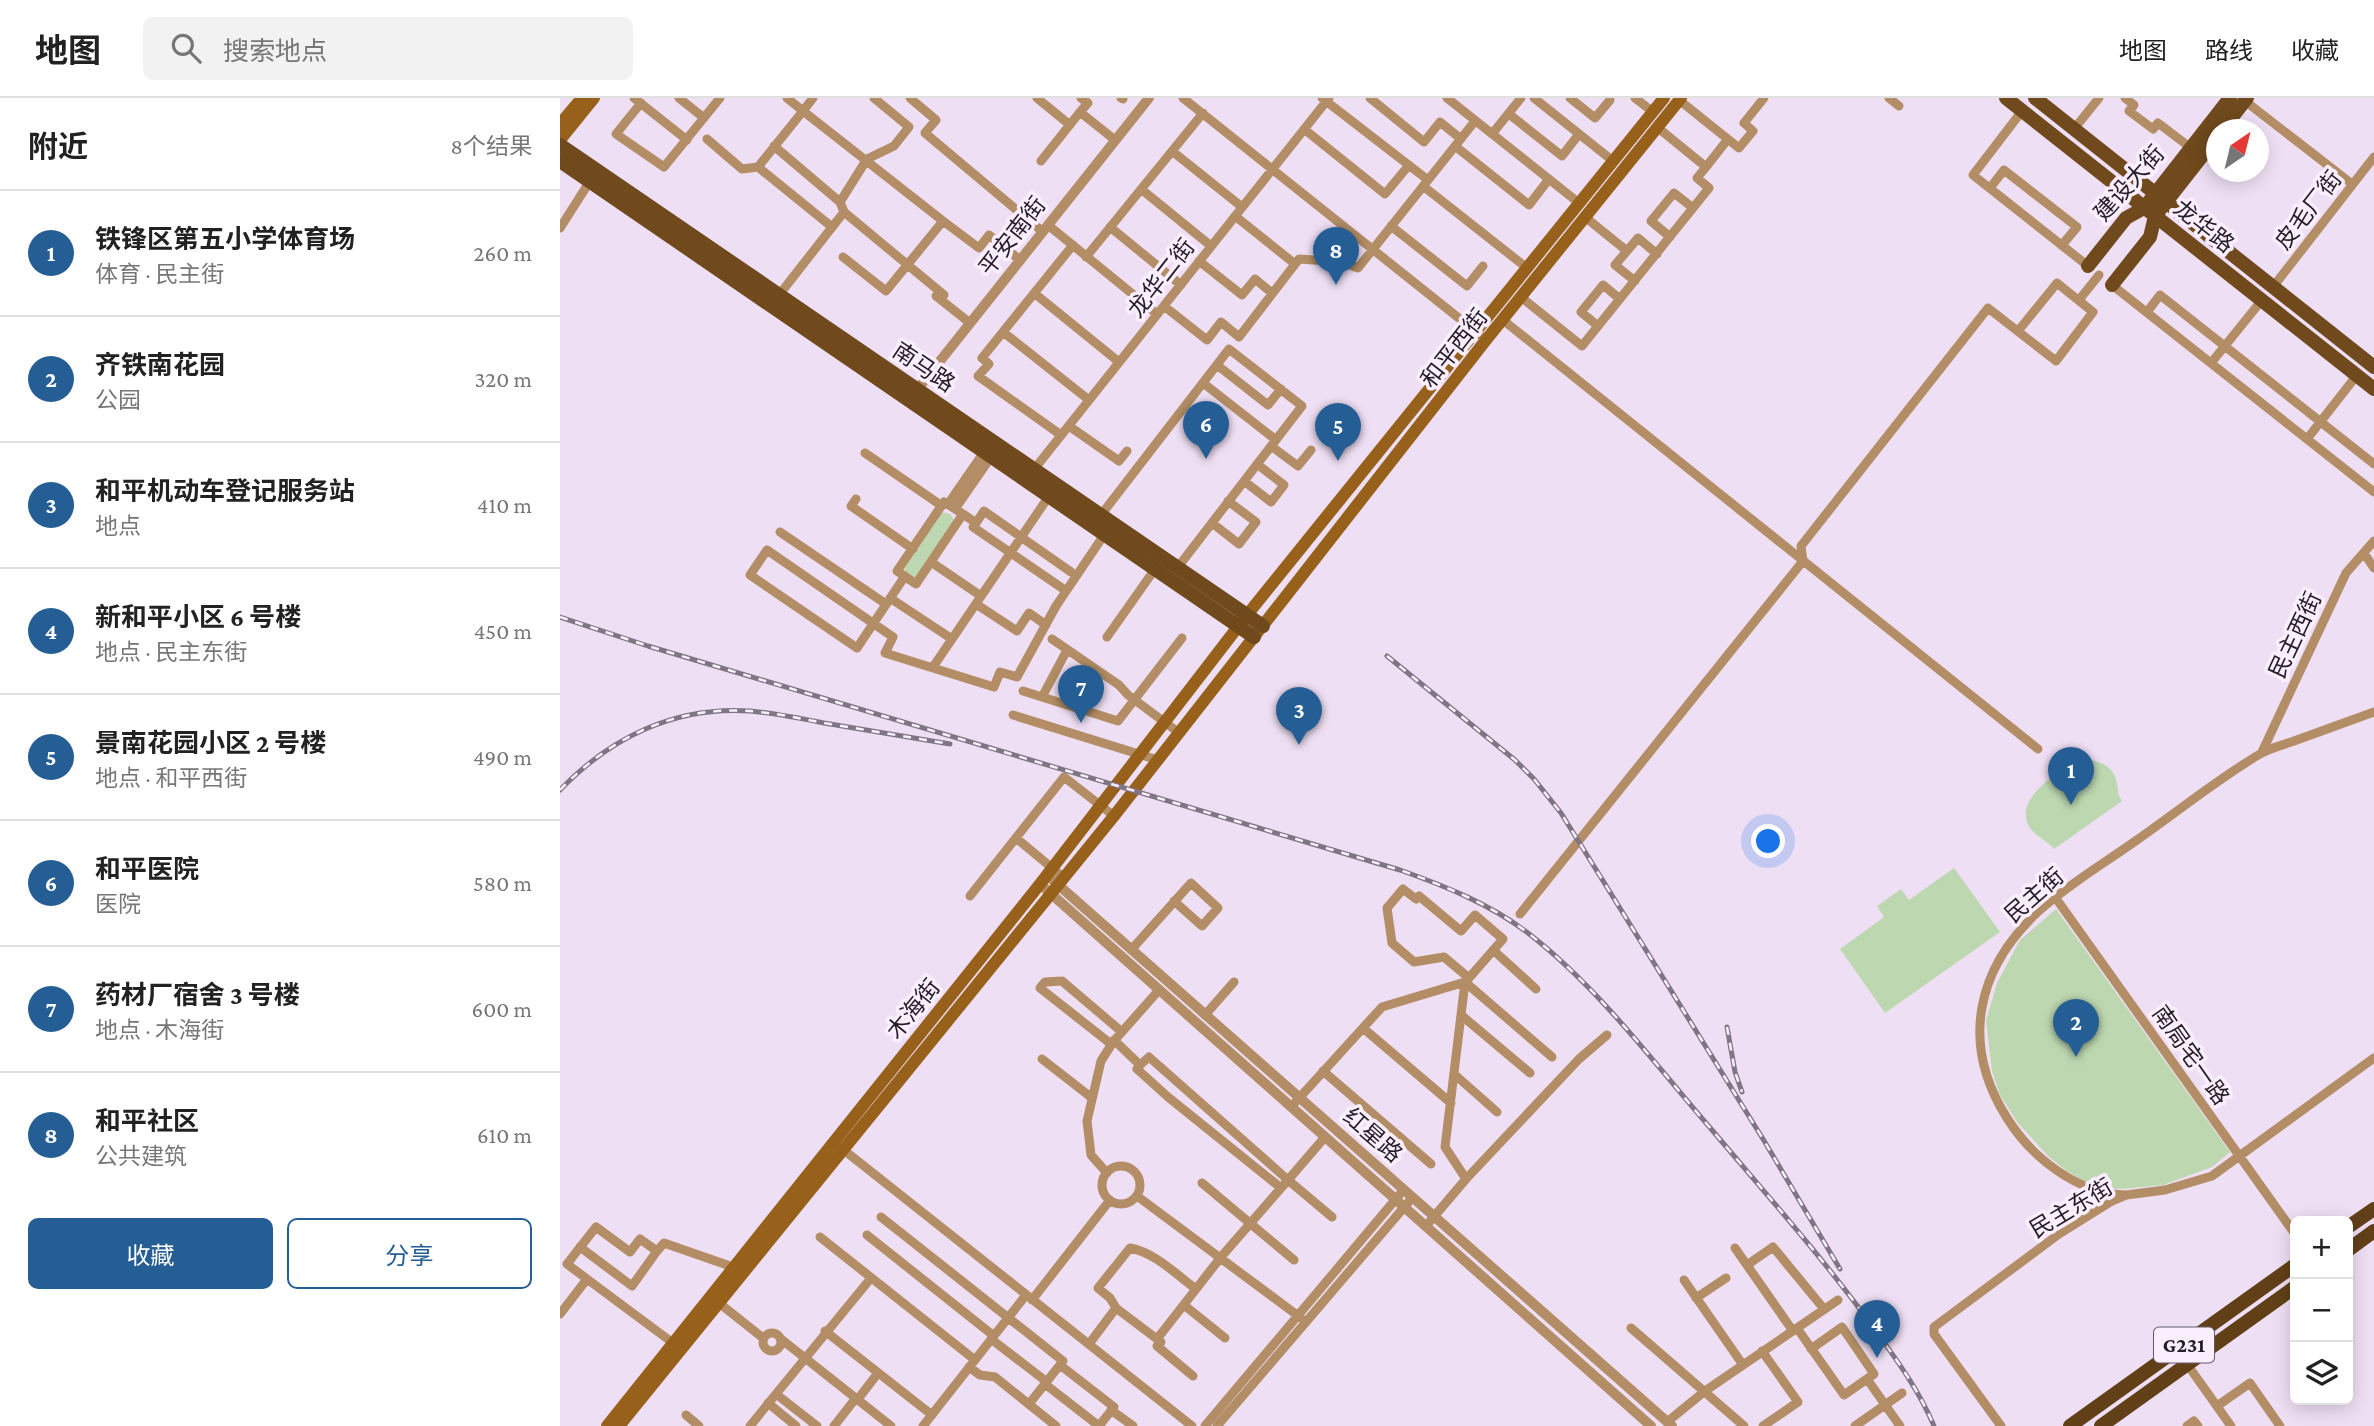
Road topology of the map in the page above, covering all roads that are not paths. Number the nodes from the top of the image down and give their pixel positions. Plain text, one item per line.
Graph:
1 (582, 98) edge
2 (594, 98) edge
3 (679, 98) edge
4 (720, 98) edge
5 (787, 98) edge
6 (813, 98) edge
7 (874, 98) edge
8 (910, 98) edge
9 (1037, 98) edge
10 (1081, 98) edge
11 (1149, 98) edge
12 (1370, 98) edge
13 (1447, 98) edge
14 (1521, 98) edge
15 (1534, 98) edge
16 (1570, 98) edge
17 (1635, 98) edge
18 (1664, 98) edge
19 (1764, 98) edge
20 (1889, 98) edge
21 (2006, 98) edge
22 (2035, 98) edge
23 (2099, 98) edge
24 (2125, 98) edge
25 (1325, 99) edge
26 (1609, 99) edge
27 (1680, 99) edge
28 (2241, 99) edge
29 (1189, 100) edge
30 (638, 101) edge
31 (1899, 106) dead end
32 (803, 111) junction
33 (2022, 111) junction
34 (1080, 112) junction
35 (1653, 112) junction
36 (1203, 113) junction
37 (1509, 114) junction
38 (704, 118) junction
39 (2229, 119) edge
40 (1475, 121) junction
41 (560, 124) edge
42 (1070, 125) junction
43 (1657, 127) junction
44 (1304, 129) junction
45 (2074, 129) junction
46 (1492, 134) junction
47 (1579, 134) junction
48 (687, 139) junction
49 (707, 139) dead end
50 (1728, 139) junction
51 (1115, 140) junction
52 (1458, 142) junction
53 (560, 143) edge
54 (774, 146) junction
55 (2191, 148) junction
56 (2206, 149) edge
57 (1172, 151) junction
58 (2374, 157) edge
59 (867, 159) junction
60 (560, 161) edge
61 (1041, 161) dead end
62 (1613, 161) junction
63 (1409, 165) junction
64 (758, 167) junction
65 (1706, 167) junction
66 (1272, 169) junction
67 (1549, 179) junction
68 (590, 181) junction
69 (1426, 183) junction
70 (2352, 184) junction
71 (1990, 188) junction
72 (1142, 189) junction
73 (2161, 198) junction
74 (840, 202) junction
75 (1579, 203) junction
76 (1242, 207) junction
77 (1693, 208) junction
78 (844, 212) junction
79 (2150, 212) junction
80 (1235, 216) junction
81 (1585, 217) junction
82 (943, 221) junction
83 (1391, 226) junction
84 (832, 227) junction
85 (1110, 227) junction
86 (560, 228) edge
87 (1045, 228) junction
88 (1670, 237) junction
89 (1073, 245) junction
90 (2062, 245) junction
91 (1212, 246) junction
92 (1373, 249) junction
93 (1627, 251) junction
94 (1657, 254) junction
95 (843, 257) dead end
96 (1086, 257) junction
97 (1020, 260) junction
98 (1199, 261) junction
99 (1295, 264) junction
100 (1483, 266) dead end
101 (1527, 268) junction
102 (908, 269) junction
103 (2094, 270) junction
104 (1635, 281) junction
105 (1181, 285) junction
106 (2112, 285) joint
107 (2273, 286) junction
108 (1034, 293) junction
109 (1272, 293) junction
110 (779, 295) junction
111 (944, 296) dead end
112 (1521, 297) junction
113 (1620, 299) junction
114 (2079, 300) junction
115 (2262, 300) junction
116 (1164, 306) junction
117 (2147, 312) junction
118 (1157, 314) junction
119 (1503, 320) junction
120 (970, 323) junction
121 (1598, 326) junction
122 (2018, 331) junction
123 (1003, 332) junction
124 (1481, 336) junction
125 (2225, 346) junction
126 (1119, 362) junction
127 (2211, 363) junction
128 (1217, 365) junction
129 (2374, 367) edge
130 (2357, 375) junction
131 (1207, 386) dead end
132 (1281, 389) junction
133 (2374, 389) edge
134 (913, 395) junction
135 (1089, 400) junction
136 (2320, 422) junction
137 (1069, 426) junction
138 (1061, 435) junction
139 (2307, 439) junction
140 (1274, 443) junction
141 (1311, 450) dead end
142 (1127, 451) dead end
143 (864, 453) dead end
144 (987, 454) junction
145 (1257, 464) junction
146 (2374, 464) edge
147 (1028, 477) junction
148 (1244, 481) junction
149 (2374, 492) edge
150 (1048, 496) junction
151 (856, 499) dead end
152 (1228, 501) junction
153 (954, 510) junction
154 (1101, 515) junction
155 (1212, 523) junction
156 (974, 525) junction
157 (780, 531) dead end
158 (1104, 535) junction
159 (1021, 537) junction
160 (2374, 541) edge
161 (913, 549) junction
162 (1010, 553) junction
163 (2364, 553) junction
164 (1803, 561) junction
165 (931, 562) junction
166 (1178, 567) junction
167 (2374, 568) edge
168 (1155, 569) junction
169 (1071, 572) dead end
170 (905, 576) junction
171 (1062, 588) dead end
172 (978, 600) junction
173 (888, 601) junction
174 (1243, 621) junction
175 (873, 624) junction
176 (1046, 625) junction
177 (1258, 631) junction
178 (1107, 637) dead end
179 (1182, 638) dead end
180 (951, 639) junction
181 (1052, 639) dead end
182 (1067, 650) junction
183 (933, 667) junction
184 (1023, 691) dead end
185 (1042, 697) junction
186 (1134, 700) junction
187 (2374, 712) edge
188 (1013, 715) dead end
189 (1164, 722) junction
190 (1178, 732) junction
191 (2038, 749) dead end
192 (2262, 752) junction
193 (1139, 755) junction
194 (1158, 760) junction
195 (1100, 806) junction
196 (1114, 816) junction
197 (1016, 838) junction
198 (1046, 876) junction
199 (1058, 885) junction
200 (970, 896) dead end
201 (2055, 897) junction
202 (1174, 901) junction
203 (1520, 914) dead end
204 (1131, 950) junction
205 (1493, 950) junction
206 (1467, 980) junction
207 (1234, 982) dead end
208 (1536, 989) dead end
209 (1159, 990) junction
210 (1205, 1015) junction
211 (1461, 1015) junction
212 (1363, 1028) junction
213 (1122, 1032) junction
214 (1607, 1035) dead end
215 (1113, 1042) junction
216 (1552, 1057) dead end
217 (2374, 1058) edge
218 (1042, 1059) dead end
219 (1140, 1065) junction
220 (1323, 1071) junction
221 (1530, 1073) dead end
222 (1454, 1074) junction
223 (1180, 1084) junction
224 (1168, 1097) junction
225 (1092, 1098) junction
226 (1295, 1102) junction
227 (1451, 1103) junction
228 (1497, 1112) dead end
229 (1325, 1137) junction
230 (1245, 1141) junction
231 (838, 1146) junction
232 (1232, 1147) junction
233 (2240, 1156) junction
234 (1431, 1164) dead end
235 (1107, 1172) junction
236 (1288, 1180) junction
237 (1466, 1180) junction
238 (1202, 1183) dead end
239 (1281, 1188) junction
240 (2126, 1195) junction
241 (1137, 1196) junction
242 (1404, 1198) junction
243 (1110, 1200) junction
244 (2374, 1209) edge
245 (881, 1217) dead end
246 (1332, 1217) dead end
247 (1430, 1221) junction
248 (1250, 1224) junction
249 (2353, 1224) edge
250 (2290, 1227) edge
251 (2374, 1231) edge
252 (867, 1235) dead end
253 (820, 1237) dead end
254 (2353, 1246) edge
255 (580, 1247) junction
256 (1735, 1248) dead end
257 (657, 1251) junction
258 (1221, 1257) junction
259 (1294, 1260) dead end
260 (564, 1261) edge
261 (1747, 1265) junction
262 (733, 1267) junction
263 (2290, 1269) edge
264 (871, 1278) junction
265 (1726, 1278) dead end
266 (587, 1279) junction
267 (1684, 1280) dead end
268 (1196, 1289) junction
269 (2290, 1291) edge
270 (1029, 1297) junction
271 (1696, 1298) junction
272 (1838, 1300) dead end
273 (719, 1303) junction
274 (1184, 1305) junction
275 (1116, 1308) junction
276 (1824, 1309) junction
277 (560, 1314) edge
278 (1008, 1318) junction
279 (1302, 1319) junction
280 (1631, 1328) dead end
281 (1795, 1329) junction
282 (825, 1331) junction
283 (993, 1337) junction
284 (763, 1338) junction
285 (1225, 1338) dead end
286 (781, 1339) junction
287 (1157, 1339) junction
288 (673, 1343) junction
289 (1088, 1344) junction
290 (1811, 1349) junction
291 (2177, 1350) junction
292 (1762, 1351) junction
293 (805, 1357) junction
294 (972, 1364) junction
295 (1743, 1364) junction
296 (2187, 1364) junction
297 (1060, 1365) junction
298 (878, 1374) junction
299 (1193, 1376) dead end
300 (1867, 1379) junction
301 (1046, 1382) junction
302 (1704, 1391) junction
303 (1902, 1393) dead end
304 (776, 1394) junction
305 (857, 1398) junction
306 (768, 1403) junction
307 (1029, 1404) junction
308 (1885, 1405) junction
309 (2217, 1406) junction
310 (1111, 1410) junction
311 (686, 1415) dead end
312 (932, 1415) junction
313 (1670, 1424) edge
314 (607, 1426) edge
315 (619, 1426) edge
316 (699, 1426) edge
317 (750, 1426) edge
318 (796, 1426) edge
319 (817, 1426) edge
320 (834, 1426) edge
321 (891, 1426) edge
322 (923, 1426) edge
323 (1056, 1426) edge
324 (1099, 1426) edge
325 (1133, 1426) edge
326 (1192, 1426) edge
327 (1205, 1426) edge
328 (1217, 1426) edge
329 (1651, 1426) edge
330 (1744, 1426) edge
331 (1763, 1426) edge
332 (1856, 1426) edge
333 (1900, 1426) edge
334 (2001, 1426) edge
335 (2072, 1426) edge
336 (2101, 1426) edge
337 (2186, 1426) edge
338 (2198, 1426) edge
339 (2231, 1426) edge
340 (2280, 1426) edge

1 - 41 main road
2 - 53 main road
3 - 38 street
4 - 38 street
5 - 32 street
6 - 32 street
7 - 59 street
8 - 87 street
9 - 42 street
10 - 34 street
11 - 51 street, 平安南街
12 - 52 street
13 - 40 street
14 - 37 street
15 - 47 street
16 - 26 street
17 - 35 street
18 - 35 main road, 和平西街
19 - 50 street
20 - 31 street
21 - 33 main road, 龙华路
22 - 45 main road, 龙华路
23 - 45 street
24 - 55 street
25 - 44 street, 龙华二街
25 - 63 street
27 - 43 main road, 和平西街
27 - 50 street
28 - 39 main road
28 - 55 main road, 建设大街
28 - 70 street
29 - 36 street
30 - 48 street
30 - 48 street
32 - 54 street
32 - 59 street
33 - 71 street
33 - 79 main road, 龙华路
34 - 42 street
34 - 51 street
35 - 62 main road, 和平西街
36 - 57 street
36 - 66 street
37 - 46 street
37 - 47 street
38 - 48 street
40 - 46 street
40 - 52 street
42 - 61 street
43 - 65 street
43 - 81 main road, 和平西街
44 - 63 street
44 - 66 street, 龙华二街
45 - 73 main road, 龙华路
46 - 67 street
47 - 62 street
49 - 64 street
50 - 65 street
51 - 87 street, 平安南街
52 - 67 street
52 - 69 street
53 - 110 main road, 南马路
54 - 64 street
54 - 74 street
55 - 73 main road, 建设大街
56 - 73 main road, 建设大街
57 - 72 street
57 - 76 street
58 - 70 street, 皮毛厂街
59 - 74 street
59 - 82 street
60 - 68 main road, 南马路
62 - 75 main road, 和平西街
63 - 69 street
64 - 84 street
65 - 77 street
66 - 76 street, 龙华二街
66 - 92 street
67 - 75 street
68 - 86 street
68 - 134 main road, 南马路
69 - 83 street
69 - 101 street
70 - 107 street, 皮毛厂街
71 - 90 street
71 - 90 street
72 - 85 street
72 - 91 street
73 - 79 main road, 建设大街
73 - 107 main road, 龙华路
74 - 78 street
75 - 101 main road, 和平西街
76 - 80 street, 龙华二街
77 - 88 street
77 - 88 street
78 - 84 street
78 - 102 street
79 - 103 main road, 建设大街
79 - 106 main road, 建设大街
79 - 115 main road, 龙华路
80 - 91 street, 龙华二街
80 - 99 street
81 - 93 street
81 - 112 main road, 和平西街
82 - 97 street
82 - 102 street
83 - 92 street
83 - 100 street
84 - 110 street
85 - 96 street
85 - 105 street
87 - 89 street
87 - 97 street, 平安南街
88 - 94 street
89 - 96 street
89 - 108 street
90 - 103 street
91 - 98 street, 龙华二街
92 - 99 street
92 - 124 street
93 - 94 street
93 - 104 street
94 - 104 street
95 - 102 street
96 - 118 street
97 - 120 street, 平安南街
98 - 105 street, 龙华二街
98 - 109 street
99 - 109 street
101 - 124 main road, 和平西街
102 - 111 street
102 - 120 street
103 - 114 street
104 - 113 street
105 - 116 street, 龙华二街
106 - 117 street
107 - 129 main road, 龙华路
108 - 123 street
108 - 126 street
109 - 116 street
110 - 134 main road, 南马路
112 - 119 main road, 和平西街
112 - 121 street
113 - 121 street
113 - 121 street
114 - 122 street
114 - 122 street
115 - 125 street
115 - 130 main road, 龙华路
116 - 118 street, 龙华二街
117 - 125 street
117 - 127 street
118 - 126 street, 龙华二街
119 - 124 main road, 和平西街
119 - 164 street
120 - 134 street, 平安南街
122 - 164 street
123 - 135 street
123 - 138 street
124 - 174 main road, 和平西街
124 - 177 main road, 和平西街
125 - 127 street
125 - 136 street
126 - 135 street, 龙华二街
127 - 139 street
128 - 132 street
128 - 132 street
128 - 154 street
130 - 133 main road, 龙华路
130 - 136 street
131 - 140 street
132 - 140 street
134 - 144 main road, 南马路
134 - 147 main road, 南马路
135 - 137 street, 龙华二街
136 - 139 street
136 - 146 street
137 - 138 street, 龙华二街
137 - 142 street
138 - 147 street, 龙华二街
139 - 149 street
140 - 141 street
140 - 145 street
143 - 153 street
144 - 147 main road, 南马路
144 - 153 street
145 - 148 street
145 - 148 street
147 - 150 main road, 南马路
147 - 154 main road, 南马路
148 - 152 street
150 - 158 main road, 南马路
150 - 159 street
151 - 161 street
152 - 155 street
152 - 155 street
153 - 156 street
153 - 161 street
153 - 165 street
154 - 166 main road, 南马路
155 - 166 street
156 - 159 street
156 - 162 street
157 - 173 street
158 - 168 main road, 南马路
158 - 176 street
159 - 162 street
159 - 169 street
160 - 163 street, 民主西街
161 - 170 street
162 - 171 street
162 - 172 street
163 - 167 street
163 - 192 street, 民主西街
164 - 191 street
164 - 203 street
165 - 170 street
165 - 172 street
166 - 174 main road, 南马路
168 - 174 main road, 南马路
168 - 178 street
170 - 173 street
172 - 176 street
172 - 180 street
173 - 175 street
173 - 180 street
174 - 177 main road, 南马路
174 - 189 main road, 木海街
175 - 175 street
175 - 183 street
176 - 183 street
177 - 190 main road, 木海街
179 - 186 street
180 - 183 street
181 - 182 street
182 - 185 street
182 - 186 street
184 - 185 street
185 - 186 street
186 - 189 street
187 - 192 street, 民主街
188 - 193 street
189 - 190 street
189 - 193 main road, 木海街
190 - 194 main road, 木海街
192 - 201 street, 民主街
193 - 194 street
193 - 195 main road, 木海街
194 - 196 main road, 木海街
195 - 196 street
195 - 197 street
195 - 198 main road, 木海街
196 - 199 main road, 木海街
197 - 198 street
197 - 200 street
198 - 199 street, 红星路
198 - 199 street
198 - 231 main road, 木海街
199 - 204 street, 红星路
199 - 209 street, 红星路
199 - 231 main road, 木海街
201 - 233 street, 南局宅一路
201 - 240 street, 民主街
202 - 202 street
202 - 204 street
204 - 210 street, 红星路
205 - 206 street
205 - 206 street
205 - 208 street
206 - 211 street
206 - 212 street
206 - 216 street
207 - 210 street
209 - 213 street
209 - 226 street, 红星路
210 - 226 street, 红星路
211 - 221 street
211 - 222 street
212 - 220 street
212 - 227 street
213 - 215 street
213 - 215 street
214 - 237 street
215 - 219 street
215 - 225 street
217 - 233 street, 民主东街
218 - 225 street
219 - 223 street
219 - 224 street
220 - 226 street
220 - 234 street
222 - 227 street
222 - 228 street
223 - 224 street
223 - 230 street
224 - 232 street
225 - 235 street
226 - 229 street, 红星路
226 - 242 street, 红星路
227 - 237 street
229 - 236 street
229 - 242 street, 红星路
230 - 232 street
230 - 236 street
231 - 262 main road, 木海街
231 - 270 street
231 - 273 main road, 木海街
232 - 239 street
233 - 240 street, 民主东街
233 - 250 street, 南局宅一路
235 - 241 street
235 - 243 street
236 - 239 street
236 - 246 street
237 - 247 street
238 - 248 street
239 - 248 street
240 - 334 street, 民主东街
241 - 243 street
241 - 258 street
242 - 247 street, 红星路
242 - 279 street
243 - 270 street
244 - 249 highway
245 - 278 street
247 - 313 street, 红星路
247 - 329 street, 红星路
248 - 258 street
248 - 259 street
251 - 254 highway
252 - 283 street
253 - 264 street
255 - 257 street
255 - 257 street
255 - 260 street
256 - 261 street
257 - 262 street
258 - 268 street
258 - 279 street
260 - 266 street
261 - 276 street
261 - 281 street
262 - 288 main road, 木海街
263 - 291 highway, G231
264 - 282 street
264 - 294 street
265 - 271 street
266 - 277 street
266 - 288 street
267 - 271 street
268 - 274 street
268 - 275 street
269 - 296 highway, G231
270 - 278 street
270 - 289 street
271 - 295 street
272 - 276 street
273 - 284 street
273 - 315 main road, 木海街
274 - 285 street
274 - 287 street
275 - 287 street
275 - 289 street
276 - 281 street
278 - 283 street
278 - 297 street
279 - 327 street
279 - 328 street
280 - 302 street
281 - 290 street
281 - 292 street
282 - 293 street
282 - 298 street
283 - 294 street
283 - 301 street
284 - 286 street
284 - 286 street
286 - 293 street
287 - 299 street
288 - 314 main road, 木海街
289 - 326 street
290 - 300 street
290 - 300 street
291 - 296 street
291 - 335 highway, G231
292 - 295 street
292 - 331 street
293 - 304 street
293 - 305 street
294 - 307 street
294 - 312 street
295 - 302 street
296 - 309 street
296 - 336 highway, G231
297 - 301 street
297 - 310 street
298 - 305 street
298 - 312 street
300 - 308 street
301 - 307 street
301 - 324 street
302 - 313 street
302 - 330 street
303 - 308 street
304 - 306 street
304 - 319 street
305 - 320 street
305 - 321 street
306 - 317 street
306 - 318 street
307 - 323 street
308 - 332 street
308 - 333 street
309 - 339 street
309 - 340 street
310 - 324 street
310 - 325 street
311 - 316 street
312 - 322 street
337 - 338 street

